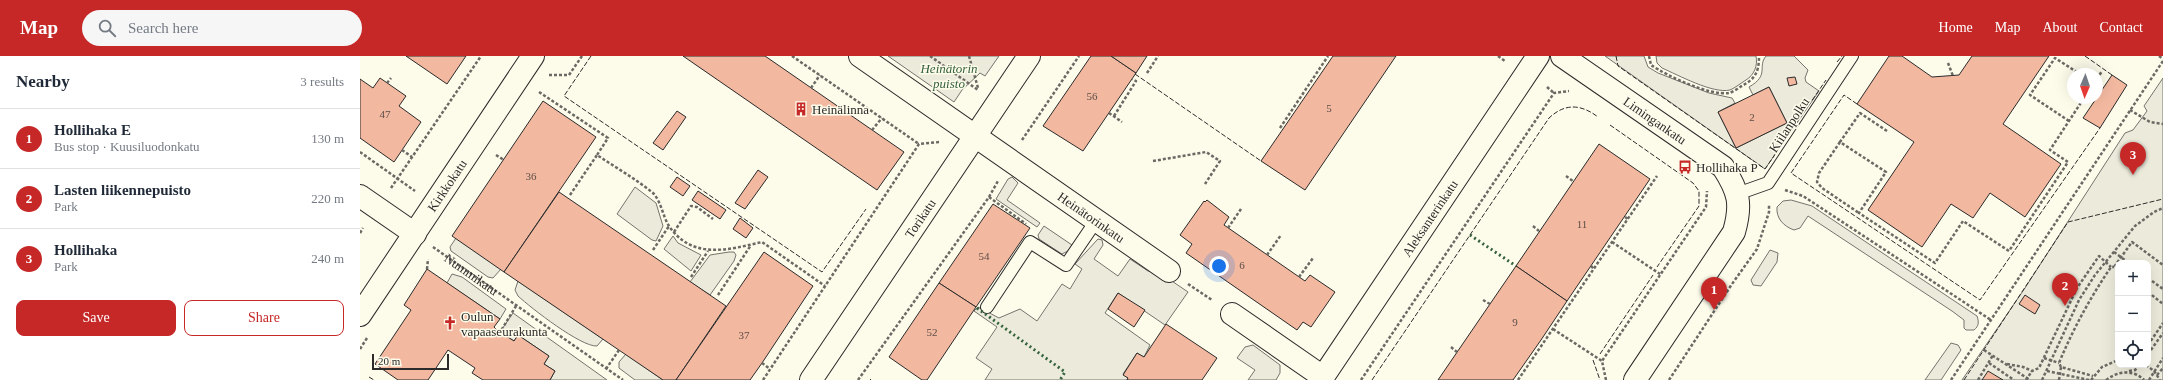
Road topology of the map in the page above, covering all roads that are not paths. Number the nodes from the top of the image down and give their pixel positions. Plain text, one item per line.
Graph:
1 (533, 56) edge
2 (860, 56) edge
3 (1029, 56) edge
4 (1538, 56) edge
5 (1562, 56) edge
6 (1852, 56) edge
7 (975, 136) junction
8 (1737, 194) junction
9 (368, 201) edge
10 (1096, 221) junction
11 (415, 234) junction
12 (1169, 270) road end
13 (987, 307) dead end
14 (1232, 314) road end
15 (360, 315) edge
16 (1322, 378) edge
17 (811, 380) edge
18 (1635, 380) edge

1 - 11 street, Kirkkokatu
2 - 7 street, Heinätorinkatu
3 - 7 street, Torikatu
4 - 16 street, Aleksanterinkatu
5 - 8 street, Limingankatu
6 - 8 lane, Kiilanpolku
7 - 10 street, Heinätorinkatu
7 - 17 street, Torikatu
8 - 18 street
9 - 11 street
10 - 12 street, Heinätorinkatu
10 - 13 lane
11 - 15 street, Kirkkokatu
14 - 16 street

